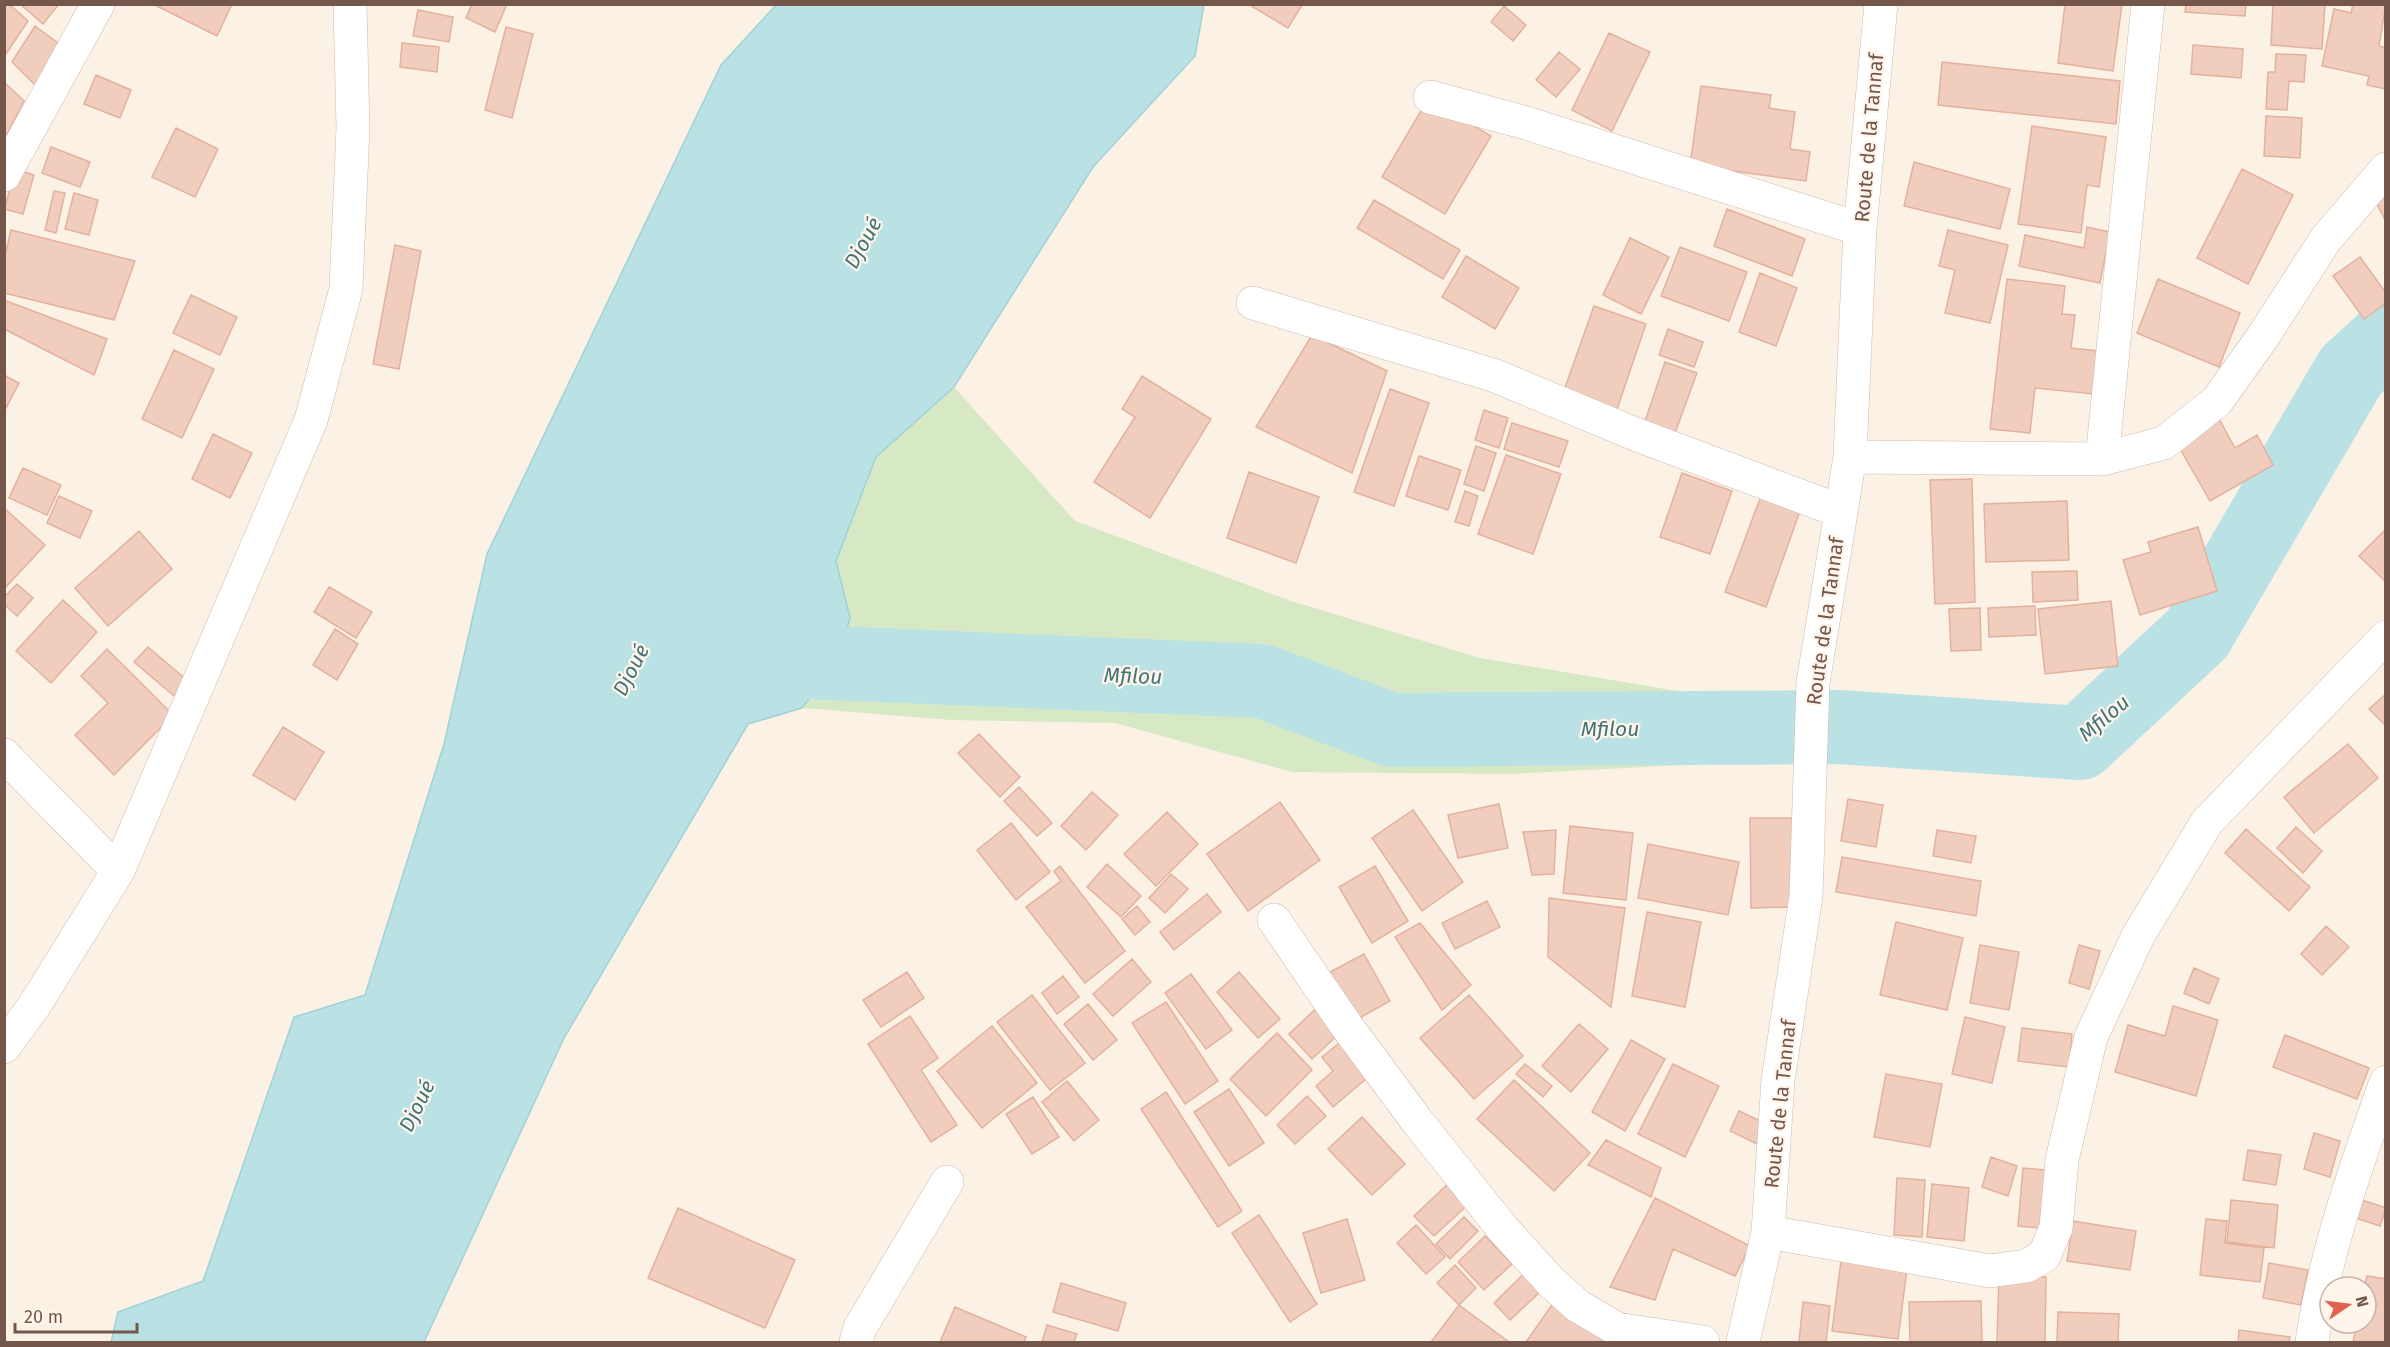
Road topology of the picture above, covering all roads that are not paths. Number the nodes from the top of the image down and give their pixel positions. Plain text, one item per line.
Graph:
1 (98, 4) edge
2 (350, 4) edge
3 (1881, 4) edge
4 (2148, 4) edge
5 (1430, 97) dead end
6 (2385, 169) edge
7 (4, 175) edge
8 (1860, 229) junction
9 (1253, 303) dead end
10 (1850, 456) junction
11 (2102, 459) junction
12 (1840, 511) junction
13 (2385, 637) edge
14 (4, 755) edge
15 (118, 871) junction
16 (1274, 920) dead end
17 (4, 1047) edge
18 (2385, 1082) edge
19 (947, 1182) dead end
20 (1768, 1232) junction
21 (856, 1342) edge
22 (1703, 1342) edge
23 (1743, 1342) edge
24 (2312, 1342) edge

1 - 7 street
2 - 15 street
3 - 8 street, Route de la Tannaf
4 - 11 street
5 - 8 street
6 - 11 street
8 - 10 street, Route de la Tannaf
9 - 12 street
10 - 11 street
10 - 12 street, Route de la Tannaf
12 - 20 street, Route de la Tannaf
13 - 20 street
14 - 15 street
15 - 17 street
16 - 22 street
18 - 24 street
19 - 21 street
20 - 23 street, Route de la Tannaf

